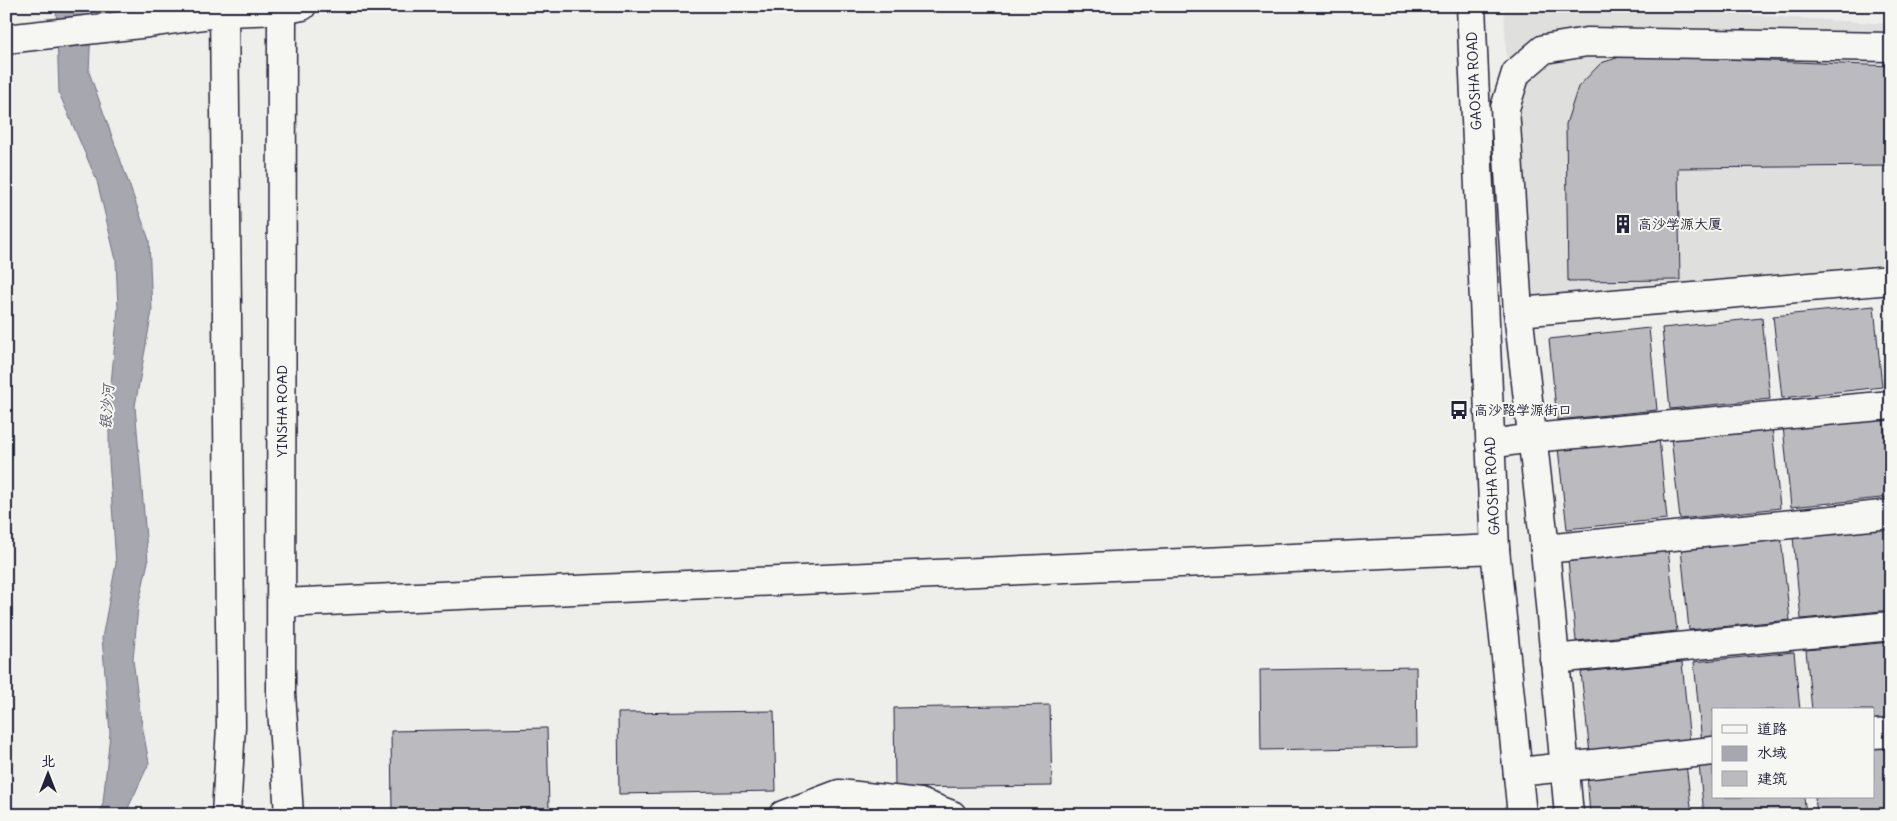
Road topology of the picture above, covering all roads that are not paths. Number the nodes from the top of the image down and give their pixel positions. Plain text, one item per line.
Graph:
1 (1471, 6) edge
2 (289, 7) edge
3 (224, 9) edge
4 (10, 38) edge
5 (1891, 47) edge
6 (1891, 280) edge
7 (1518, 312) junction
8 (1891, 405) edge
9 (1532, 438) junction
10 (1490, 444) junction
11 (1891, 514) edge
12 (1544, 549) junction
13 (1495, 550) junction
14 (282, 603) junction
15 (1891, 626) edge
16 (1554, 659) junction
17 (1891, 732) edge
18 (1874, 734) edge
19 (1712, 751) edge
20 (1565, 766) junction
21 (1518, 772) junction
22 (226, 815) edge
23 (289, 815) edge
24 (783, 815) edge
25 (952, 815) edge
26 (1522, 815) edge
27 (1569, 815) edge

1 - 10 street, GAOSHA ROAD
2 - 3 street
2 - 14 street, YINSHA ROAD
3 - 4 street
3 - 22 street
5 - 7 street
6 - 7 street
7 - 9 street
8 - 9 street
9 - 10 street
9 - 12 street
10 - 13 street, GAOSHA ROAD
11 - 12 street
12 - 16 street
13 - 14 street
13 - 21 street, GAOSHA ROAD
14 - 23 street, YINSHA ROAD
15 - 16 street
16 - 20 street
17 - 18 street
19 - 20 street
20 - 21 street
20 - 27 street
21 - 26 street, GAOSHA ROAD
24 - 25 street

